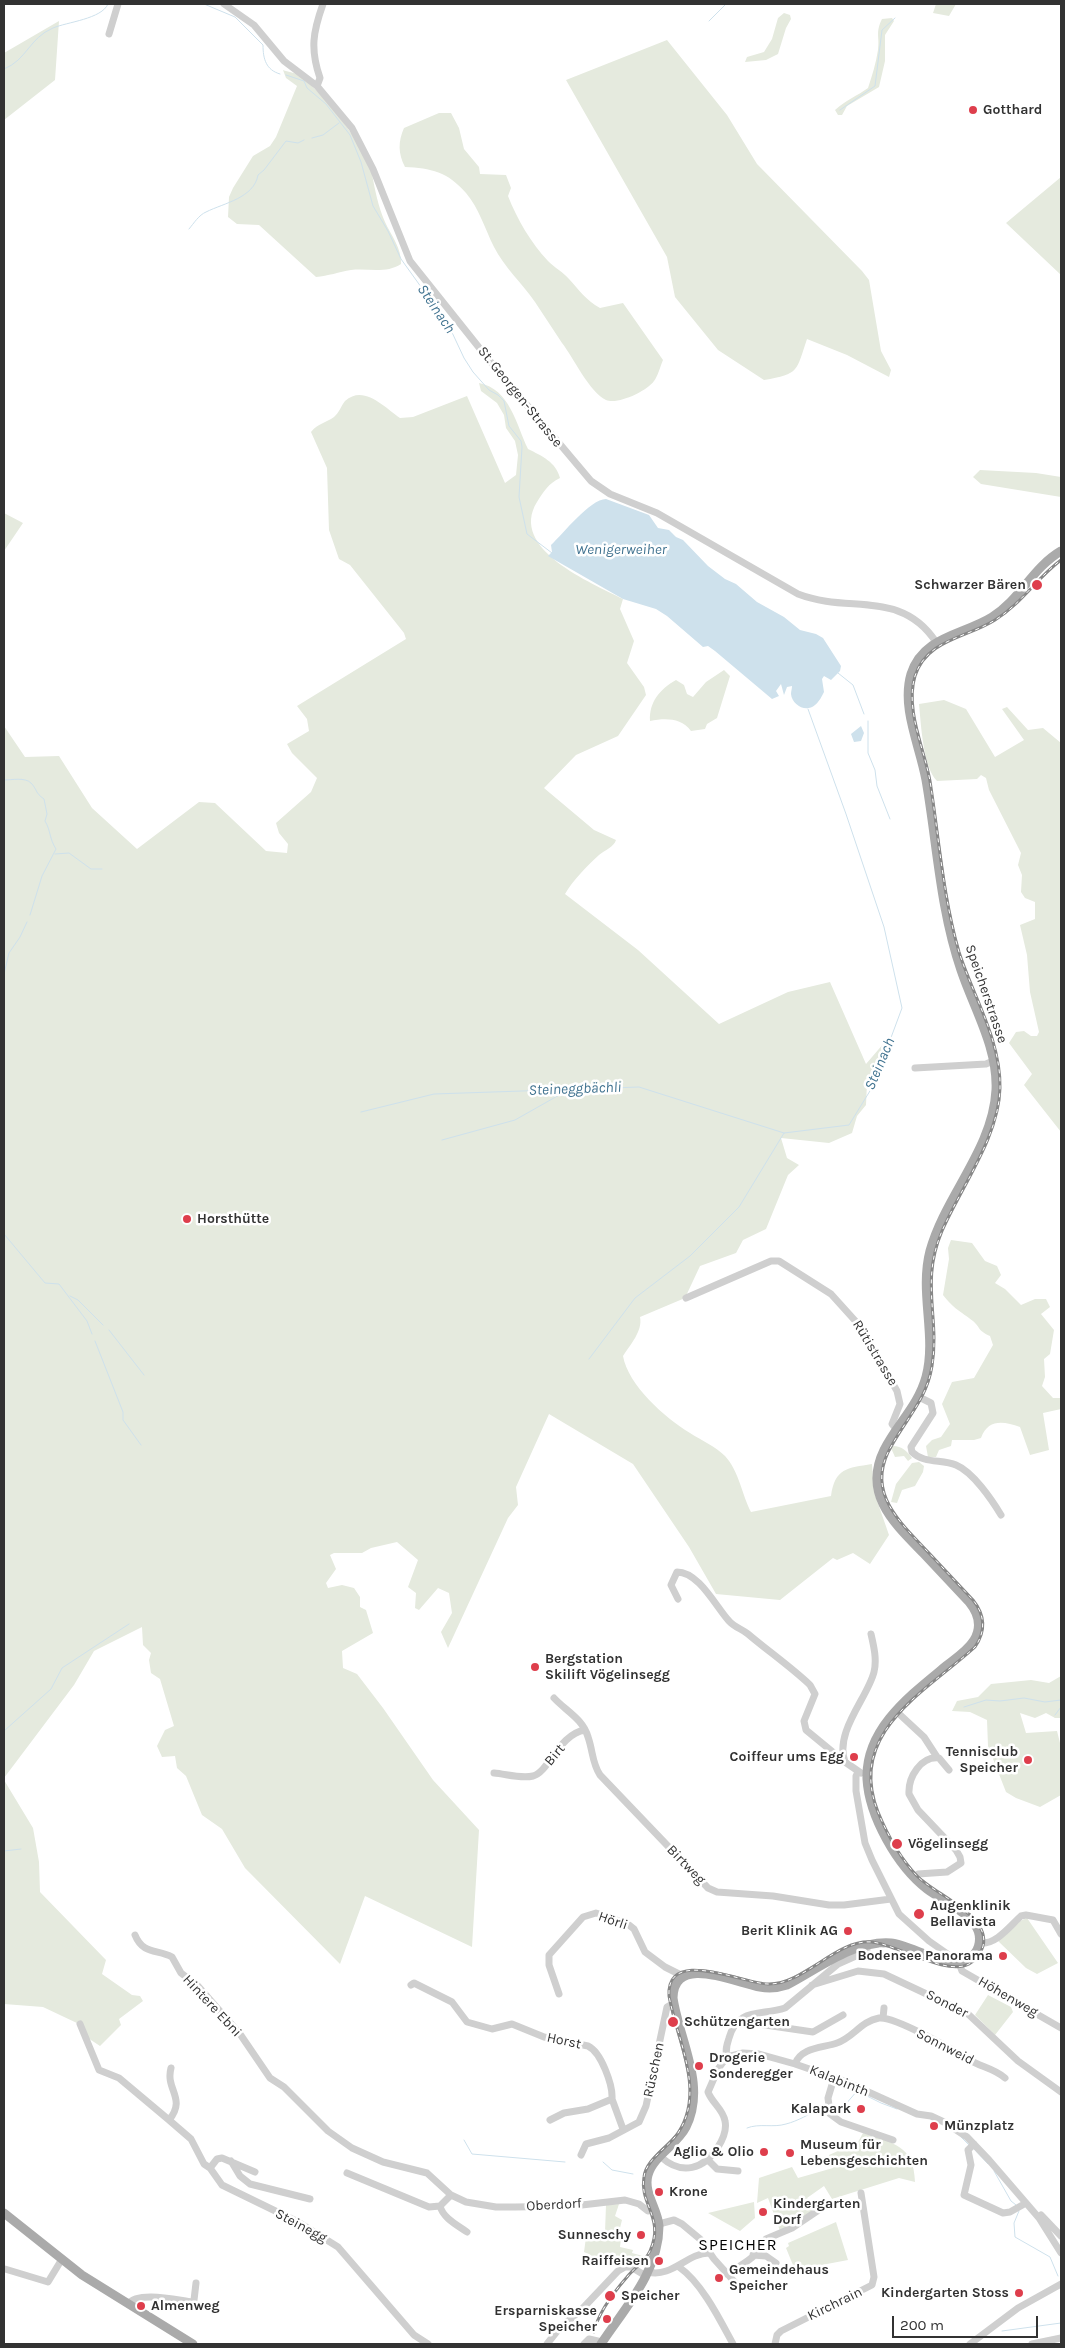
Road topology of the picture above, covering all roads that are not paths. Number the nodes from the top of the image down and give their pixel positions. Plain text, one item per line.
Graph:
1 (118, 4) edge
2 (224, 4) edge
3 (322, 4) edge
4 (109, 34) dead end
5 (317, 86) junction
6 (1061, 551) edge
7 (936, 642) junction
8 (994, 1061) junction
9 (915, 1068) dead end
10 (686, 1298) dead end
11 (919, 1397) junction
12 (897, 1430) junction
13 (1000, 1515) dead end
14 (678, 1599) dead end
15 (871, 1634) dead end
16 (554, 1698) dead end
17 (896, 1711) junction
18 (585, 1730) junction
19 (937, 1757) junction
20 (844, 1758) junction
21 (949, 1770) dead end
22 (494, 1773) dead end
23 (863, 1773) junction
24 (914, 1877) junction
25 (892, 1899) junction
26 (1053, 1920) junction
27 (1061, 1922) edge
28 (1061, 1934) edge
29 (134, 1935) dead end
30 (980, 1942) junction
31 (867, 1946) junction
32 (948, 1962) junction
33 (959, 1963) junction
34 (683, 1976) junction
35 (411, 1985) dead end
36 (812, 1985) junction
37 (559, 1994) dead end
38 (674, 2003) junction
39 (884, 2008) dead end
40 (843, 2015) dead end
41 (883, 2018) junction
42 (738, 2021) junction
43 (80, 2024) dead end
44 (1061, 2028) edge
45 (727, 2057) junction
46 (795, 2064) junction
47 (170, 2068) dead end
48 (834, 2078) junction
49 (1005, 2078) dead end
50 (1061, 2092) edge
51 (612, 2099) junction
52 (302, 2106) joint
53 (169, 2120) junction
54 (550, 2120) dead end
55 (623, 2129) junction
56 (893, 2140) dead end
57 (972, 2146) junction
58 (581, 2155) dead end
59 (661, 2157) junction
60 (708, 2160) junction
61 (231, 2161) junction
62 (210, 2168) junction
63 (738, 2171) dead end
64 (255, 2172) dead end
65 (347, 2173) dead end
66 (861, 2193) dead end
67 (451, 2195) junction
68 (310, 2199) dead end
69 (829, 2203) dead end
70 (440, 2206) junction
71 (1023, 2207) junction
72 (655, 2210) junction
73 (7, 2215) edge
74 (659, 2224) junction
75 (467, 2232) dead end
76 (1061, 2236) edge
77 (709, 2253) junction
78 (1061, 2253) edge
79 (753, 2255) junction
80 (62, 2259) junction
81 (776, 2263) dead end
82 (679, 2266) junction
83 (5, 2269) edge
84 (647, 2274) junction
85 (727, 2274) junction
86 (196, 2282) dead end
87 (1061, 2284) edge
88 (740, 2288) dead end
89 (128, 2304) junction
90 (1061, 2338) edge
91 (602, 2343) edge
92 (975, 2343) edge
93 (193, 2344) edge
94 (428, 2344) edge
95 (547, 2344) edge
96 (584, 2344) edge
97 (732, 2344) edge
98 (775, 2344) edge
99 (1032, 2344) edge

1 - 4 street
2 - 5 street, St. Georgen-Strasse
3 - 5 street
5 - 7 street, St. Georgen-Strasse
6 - 7 main road, Speicherstrasse
7 - 8 main road, Speicherstrasse
8 - 9 street
8 - 11 main road, Speicherstrasse
10 - 12 street, Rütistrasse
11 - 12 main road, Speicherstrasse
11 - 13 street
12 - 17 main road, Speicherstrasse
14 - 20 street
15 - 20 street
16 - 18 street, Birtweg
17 - 19 street
17 - 23 main road
18 - 22 street, Birt
18 - 25 street, Birtweg
19 - 21 street
19 - 24 street
20 - 23 street
23 - 24 main road
23 - 25 street
24 - 30 main road
25 - 32 street
26 - 27 street
26 - 28 street
26 - 30 street
29 - 52 street, Hintere Ebni
30 - 33 main road
31 - 32 main road
31 - 34 main road
31 - 36 street
32 - 33 main road
33 - 44 street, Höhenweg
34 - 37 street, Hörli
34 - 38 main road
35 - 51 street, Horst
36 - 42 street
36 - 50 street, Sonder
38 - 55 street, Rüschen
38 - 59 main road
39 - 41 street
40 - 42 street
41 - 46 street
41 - 49 street, Sonnweid
42 - 45 street
43 - 53 street, Steinegg
45 - 46 street, Kalabinth
45 - 60 street
46 - 48 street, Kalabinth
47 - 53 street
48 - 56 street
48 - 57 street, Kalabinth
51 - 54 street
51 - 55 street
52 - 67 street, Oberdorf
53 - 62 street, Steinegg
55 - 58 street, Rüschen
57 - 71 street, Kalabinth
57 - 71 street
59 - 60 street
59 - 72 main road
60 - 63 street
61 - 62 street
61 - 64 street
61 - 68 street
62 - 94 street, Steinegg
65 - 70 street
66 - 98 street, Kirchrain
67 - 70 street
67 - 72 street, Oberdorf
69 - 79 street
70 - 75 street
71 - 76 street
71 - 78 street, Kalabinth
72 - 74 main road
73 - 80 main road
74 - 77 street
74 - 84 main road
77 - 82 street
77 - 85 street
79 - 81 street
79 - 85 street
80 - 83 street
80 - 89 main road
82 - 84 street
82 - 97 street
84 - 91 main road
84 - 95 street
85 - 88 street
86 - 89 street
87 - 92 street
89 - 93 main road
90 - 99 street
91 - 96 street

